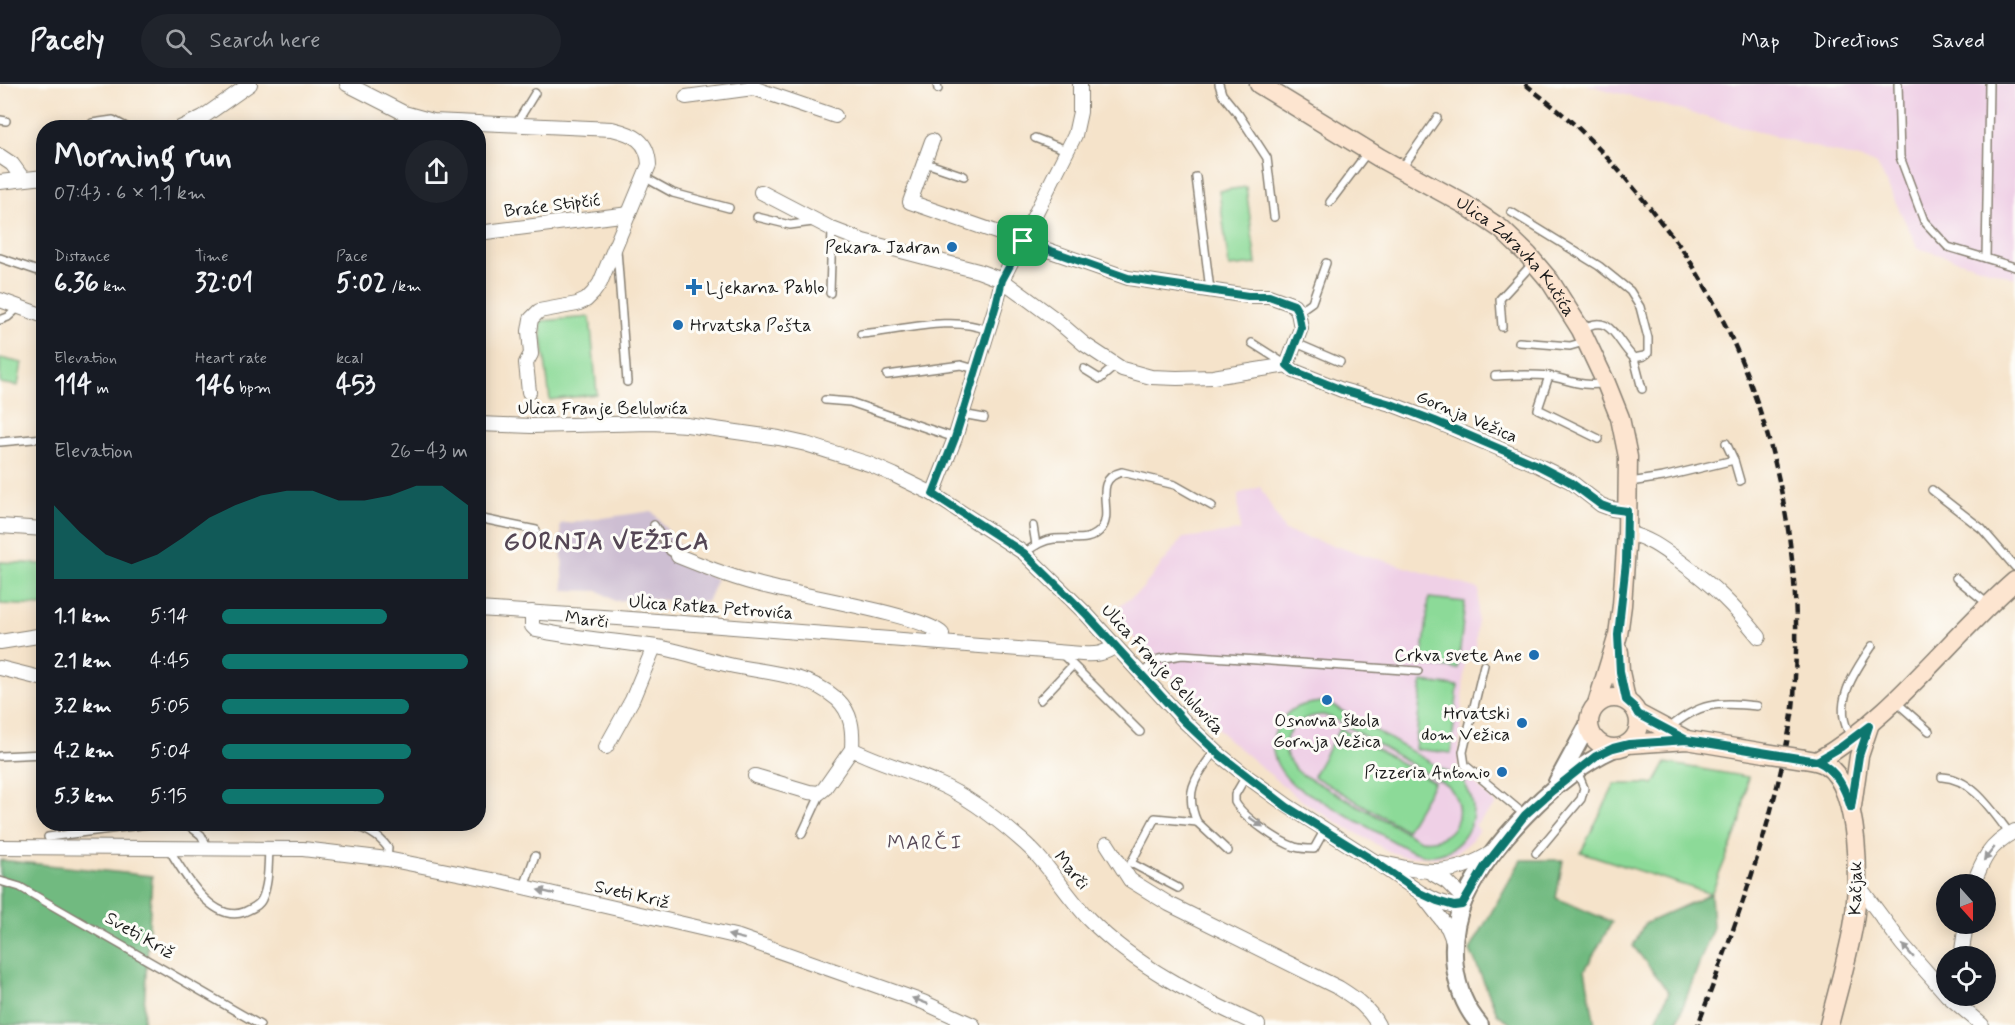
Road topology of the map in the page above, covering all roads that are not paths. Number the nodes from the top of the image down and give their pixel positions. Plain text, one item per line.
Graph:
1 (250, 84) edge
2 (347, 84) edge
3 (1080, 84) edge
4 (1219, 84) edge
5 (1259, 84) edge
6 (1898, 84) edge
7 (1989, 84) edge
8 (753, 86) edge
9 (535, 93) dead end
10 (686, 97) dead end
11 (835, 116) dead end
12 (1437, 118) dead end
13 (197, 120) edge
14 (418, 120) edge
15 (486, 124) edge
16 (515, 125) junction
17 (1035, 138) dead end
18 (932, 141) dead end
19 (1369, 150) junction
20 (1069, 151) junction
21 (0, 156) edge
22 (926, 163) junction
23 (1401, 169) junction
24 (964, 176) dead end
25 (644, 177) junction
26 (1196, 177) dead end
27 (36, 178) edge
28 (23, 179) junction
29 (0, 182) edge
30 (761, 192) dead end
31 (1330, 202) dead end
32 (729, 208) dead end
33 (1510, 212) dead end
34 (629, 214) junction
35 (757, 217) dead end
36 (1274, 217) dead end
37 (818, 220) junction
38 (832, 229) junction
39 (486, 232) edge
40 (1023, 241) junction
41 (616, 244) junction
42 (0, 258) edge
43 (1986, 258) junction
44 (1534, 262) junction
45 (1326, 263) dead end
46 (2015, 267) edge
47 (36, 270) edge
48 (1002, 280) junction
49 (1210, 290) junction
50 (830, 293) dead end
51 (0, 300) edge
52 (19, 307) junction
53 (1298, 312) junction
54 (36, 313) edge
55 (0, 320) edge
56 (1502, 327) dead end
57 (987, 330) junction
58 (861, 334) dead end
59 (1584, 336) junction
60 (1518, 342) dead end
61 (1252, 343) dead end
62 (1296, 343) junction
63 (1634, 358) junction
64 (1340, 362) dead end
65 (1287, 365) junction
66 (1115, 366) junction
67 (975, 369) junction
68 (1084, 369) dead end
69 (887, 375) dead end
70 (1495, 376) dead end
71 (1549, 376) junction
72 (627, 382) dead end
73 (1606, 383) junction
74 (1642, 389) dead end
75 (529, 392) dead end
76 (825, 400) dead end
77 (962, 414) junction
78 (984, 418) dead end
79 (486, 424) edge
80 (955, 438) junction
81 (36, 439) edge
82 (1599, 439) dead end
83 (0, 442) edge
84 (1726, 443) dead end
85 (1734, 459) junction
86 (1740, 481) dead end
87 (1628, 482) junction
88 (1932, 490) dead end
89 (933, 494) junction
90 (1212, 506) dead end
91 (1627, 511) junction
92 (486, 520) edge
93 (654, 525) dead end
94 (0, 526) edge
95 (1032, 526) dead end
96 (36, 528) edge
97 (536, 530) dead end
98 (1628, 533) junction
99 (1030, 549) junction
100 (678, 556) joint
101 (2015, 567) edge
102 (1956, 578) dead end
103 (2015, 581) edge
104 (1990, 606) junction
105 (486, 609) edge
106 (532, 612) junction
107 (1618, 635) junction
108 (36, 636) edge
109 (1759, 637) dead end
110 (0, 642) edge
111 (941, 643) junction
112 (1872, 645) dead end
113 (1115, 646) junction
114 (654, 647) junction
115 (1060, 652) junction
116 (1484, 665) dead end
117 (1072, 666) junction
118 (0, 668) edge
119 (1418, 671) dead end
120 (1141, 674) junction
121 (36, 677) edge
122 (1040, 700) dead end
123 (1626, 700) junction
124 (1894, 701) junction
125 (1597, 704) junction
126 (1757, 706) dead end
127 (1638, 714) junction
128 (1588, 725) junction
129 (1869, 726) junction
130 (1667, 730) junction
131 (1929, 731) dead end
132 (1140, 732) dead end
133 (1853, 738) junction
134 (1687, 740) junction
135 (1621, 746) junction
136 (606, 747) dead end
137 (852, 749) junction
138 (1215, 751) junction
139 (36, 754) edge
140 (0, 756) edge
141 (1811, 760) junction
142 (1577, 771) junction
143 (755, 776) dead end
144 (1246, 776) junction
145 (1942, 777) dead end
146 (822, 791) junction
147 (1552, 791) junction
148 (1851, 808) junction
149 (1525, 815) junction
150 (1197, 822) junction
151 (95, 831) edge
152 (196, 831) edge
153 (367, 831) edge
154 (1324, 831) junction
155 (2012, 832) edge
156 (802, 834) dead end
157 (48, 837) dead end
158 (1107, 844) dead end
159 (0, 847) edge
160 (208, 848) junction
161 (269, 848) junction
162 (169, 849) junction
163 (1498, 849) junction
164 (1228, 851) dead end
165 (1536, 853) dead end
166 (535, 856) dead end
167 (387, 859) junction
168 (1374, 861) junction
169 (1430, 872) junction
170 (1977, 874) edge
171 (0, 882) edge
172 (1858, 885) junction
173 (524, 887) junction
174 (1178, 888) dead end
175 (1420, 893) junction
176 (1464, 903) junction
177 (1454, 943) junction
178 (1936, 982) edge
179 (1960, 1006) edge
180 (970, 1024) edge
181 (260, 1025) edge
182 (1258, 1025) edge
183 (1378, 1025) edge
184 (1480, 1025) edge
185 (1829, 1025) edge
186 (1982, 1025) edge

1 - 13 street
2 - 14 street
3 - 20 street
4 - 36 lane
5 - 19 main road, Ulica Zdravka Kučića
6 - 43 lane
7 - 43 lane
8 - 10 street
8 - 11 street
9 - 16 lane
12 - 23 lane
15 - 16 street
16 - 25 street
17 - 20 lane
18 - 22 street
19 - 23 main road, Ulica Zdravka Kučića
19 - 31 lane
20 - 40 street
21 - 28 street
22 - 24 lane
22 - 40 street
23 - 44 main road, Ulica Zdravka Kučića
25 - 32 lane
25 - 34 street
26 - 49 lane
27 - 28 street
28 - 29 street
30 - 37 street
33 - 63 lane
34 - 39 street, Braće Stipčić
34 - 41 street
35 - 37 lane
37 - 38 street
38 - 48 street
38 - 50 lane
40 - 48 street
40 - 49 street
41 - 72 lane
41 - 75 street
42 - 47 lane
43 - 46 lane
44 - 56 lane
44 - 59 main road, Ulica Zdravka Kučića
45 - 53 lane
48 - 57 street
48 - 66 street
49 - 53 street
51 - 52 street
52 - 54 street
52 - 55 lane
53 - 62 street
57 - 58 lane
57 - 67 street
59 - 60 lane
59 - 63 lane
59 - 73 main road, Ulica Zdravka Kučića
61 - 65 lane
62 - 64 lane
62 - 65 street
63 - 74 lane
65 - 66 street
65 - 91 street, Gornja Vežica
66 - 68 lane
67 - 69 lane
67 - 77 street
70 - 71 lane
71 - 73 lane
71 - 82 lane
73 - 87 main road, Ulica Zdravka Kučića
76 - 80 lane
77 - 78 lane
77 - 80 street
79 - 89 street, Ulica Franje Belulovića
80 - 89 street
81 - 83 lane
84 - 85 lane
85 - 86 lane
85 - 87 lane
87 - 91 main road, Ulica Zdravka Kučića
88 - 101 lane
89 - 99 street, Ulica Franje Belulovića
90 - 99 lane
91 - 98 main road, Ulica Zdravka Kučića
92 - 97 lane
93 - 100 lane
94 - 96 street
95 - 99 lane
98 - 107 main road, Ulica Zdravka Kučića
98 - 109 street
99 - 113 street, Ulica Franje Belulovića
100 - 111 street, Ulica Ratka Petrovića
102 - 104 lane
103 - 104 main road
104 - 124 main road
105 - 106 street, Ulica Ratka Petrovića
106 - 111 street, Ulica Ratka Petrovića
106 - 114 street, Marči
107 - 123 main road, Ulica Zdravka Kučića
107 - 125 main road, Ulica Zdravka Kučića
108 - 110 street
111 - 115 street, Ulica Ratka Petrovića
112 - 133 lane
113 - 115 street, Ulica Ratka Petrovića
113 - 120 street, Ulica Franje Belulovića
114 - 136 street
114 - 137 street, Marči
115 - 117 lane
116 - 149 lane
117 - 122 lane
117 - 132 lane
118 - 121 street
119 - 120 lane
120 - 138 street, Ulica Franje Belulovića
123 - 125 main road
123 - 127 main road, Ulica Zdravka Kučića
124 - 129 main road
124 - 131 lane
125 - 128 main road, Ulica Zdravka Kučića
126 - 130 lane
127 - 130 main road, Ulica Zdravka Kučića
127 - 135 main road
128 - 135 main road
128 - 147 street, Ulica Zdravka Kučića
129 - 133 main road
129 - 148 main road
130 - 134 main road, Ulica Zdravka Kučića
133 - 141 main road
134 - 135 main road, Ulica Zdravka Kučića
134 - 141 main road, Ulica Zdravka Kučića, bridge
135 - 142 street, Ulica Zdravka Kučića
137 - 146 street
137 - 182 street, Marči
138 - 144 street, Ulica Franje Belulovića
138 - 150 lane
139 - 140 lane
141 - 148 main road, Kačjak
142 - 147 street, Ulica Zdravka Kučića
142 - 165 lane
143 - 146 street
144 - 154 street, Ulica Franje Belulovića
144 -> 154 lane
145 - 155 lane
146 - 156 lane
147 - 149 street, Ulica Zdravka Kučića
148 - 172 main road, Kačjak
149 - 163 street, Ulica Zdravka Kučića
150 - 164 lane
150 - 174 lane
151 - 157 lane
152 - 160 lane
153 - 167 lane
154 - 168 street, Ulica Franje Belulovića
155 -> 170 street
158 - 183 street
159 - 162 street, Sveti Križ
160 - 161 street, Sveti Križ
160 - 162 street, Sveti Križ
161 - 162 lane
161 - 167 street, Sveti Križ
163 - 169 street, Ulica Franje Belulovića
163 - 176 street, Ulica Zdravka Kučića
166 - 173 lane
167 - 173 street, Sveti Križ
168 - 169 street, Ulica Franje Belulovića
168 - 175 street, Ulica Franje Belulovića
169 - 176 street, Ulica Franje Belulovića
171 - 181 lane, Sveti Križ
178 -> 172 street
172 - 185 main road, Kačjak
180 -> 173 street, Sveti Križ
175 - 176 street, Ulica Franje Belulovića
175 - 177 street, Ulica Franje Belulovića
176 - 177 street, Ulica Zdravka Kučića
177 - 184 street, Ulica Zdravka Kučića
179 - 186 street

